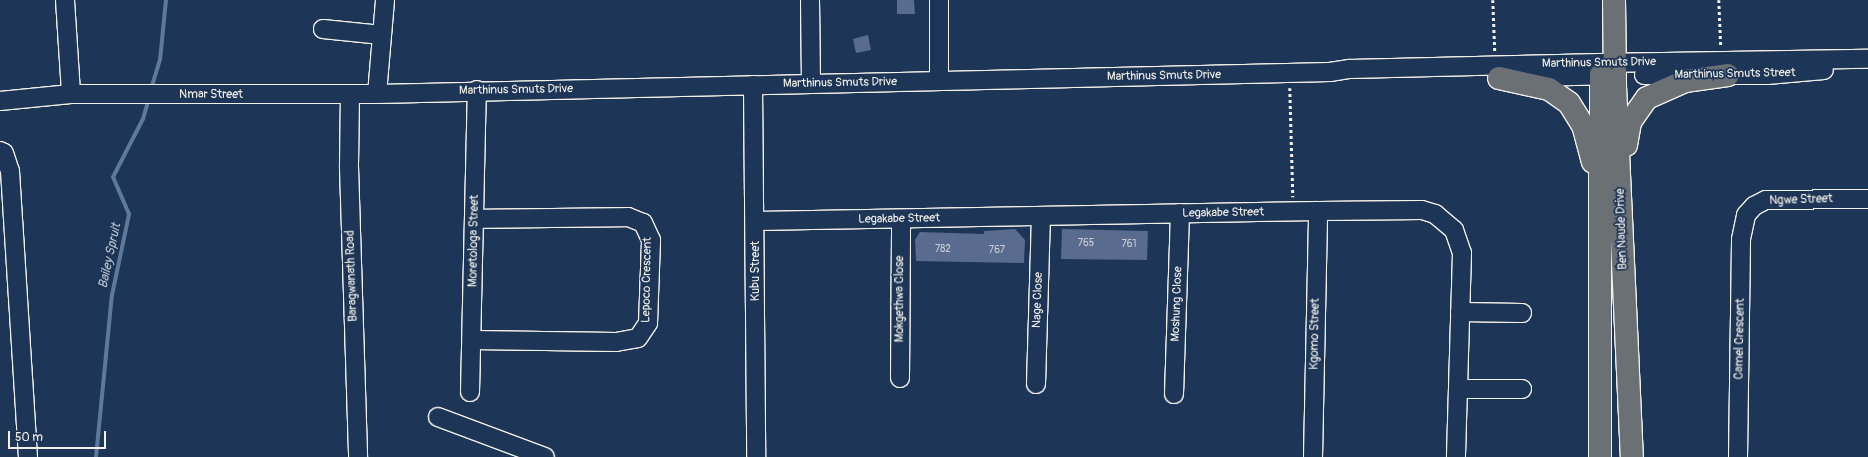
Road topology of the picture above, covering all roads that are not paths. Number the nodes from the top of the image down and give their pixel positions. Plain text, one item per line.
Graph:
1 (65, 0) edge
2 (385, 0) edge
3 (810, 0) edge
4 (939, 0) edge
5 (1601, 0) edge
6 (1614, 0) edge
7 (323, 29) dead end
8 (382, 35) junction
9 (1868, 59) edge
10 (1868, 65) edge
11 (1725, 68) junction
12 (1608, 69) junction
13 (1497, 72) junction
14 (939, 80) junction
15 (811, 84) junction
16 (753, 85) junction
17 (477, 90) junction
18 (71, 94) junction
19 (350, 94) junction
20 (377, 94) junction
21 (0, 101) edge
22 (0, 151) edge
23 (1611, 197) junction
24 (1868, 199) edge
25 (1318, 211) junction
26 (1180, 213) junction
27 (1041, 217) junction
28 (475, 219) junction
29 (901, 219) junction
30 (756, 221) junction
31 (1744, 222) joint
32 (1460, 312) junction
33 (1522, 313) dead end
34 (472, 340) junction
35 (900, 378) dead end
36 (1036, 384) dead end
37 (1458, 388) junction
38 (1522, 389) dead end
39 (470, 392) dead end
40 (1174, 394) dead end
41 (438, 417) dead end
42 (28, 457) edge
43 (358, 457) edge
44 (545, 457) edge
45 (756, 457) edge
46 (1313, 457) edge
47 (1456, 457) edge
48 (1600, 457) edge
49 (1632, 457) edge
50 (1738, 457) edge

1 - 18 street
2 - 8 street
3 - 15 street
4 - 14 street
5 - 12 main road, Ben Naude Drive
6 - 12 main road, Ben Naude Drive
7 - 8 street
8 - 20 street
9 - 11 street
10 - 11 street, Marthinus Smuts Street
11 - 12 street, Marthinus Smuts Street
11 - 23 main road
12 - 13 street, Marthinus Smuts Drive
12 - 23 main road, Ben Naude Drive
13 - 14 street, Marthinus Smuts Drive
13 - 23 main road
14 - 15 street, Marthinus Smuts Drive
15 - 16 street, Marthinus Smuts Drive
16 - 17 street, Marthinus Smuts Drive
16 - 30 street, Kubu Street
17 - 20 street, Marthinus Smuts Drive
17 - 28 street, Moretologa Street
18 - 19 street, Nmar Street
18 - 21 street, Nmar Street
19 - 20 street, Marthinus Smuts Drive
19 - 43 street, Baragwanath Road
22 - 42 street
23 - 48 main road, Ben Naude Drive
23 - 49 main road, Ben Naude Drive
24 - 31 street, Ngwe Street
25 - 26 street, Legakabe Street
25 - 32 street, Legakabe Street
25 - 46 street, Kgomo Street
26 - 27 street, Legakabe Street
26 - 40 street, Moshung Close
27 - 29 street, Legakabe Street
27 - 36 street, Nage Close
28 - 34 street, Moretologa Street
28 - 34 street, Lepoco Crescent
29 - 30 street, Legakabe Street
29 - 35 street, Mokgethwa Close
30 - 45 street, Kubu Street
31 - 50 street, Camel Crescent
32 - 33 street
32 - 37 street, Legakabe Street
34 - 39 street, Moretologa Street
37 - 38 street
37 - 47 street, Legakabe Street
41 - 44 street

